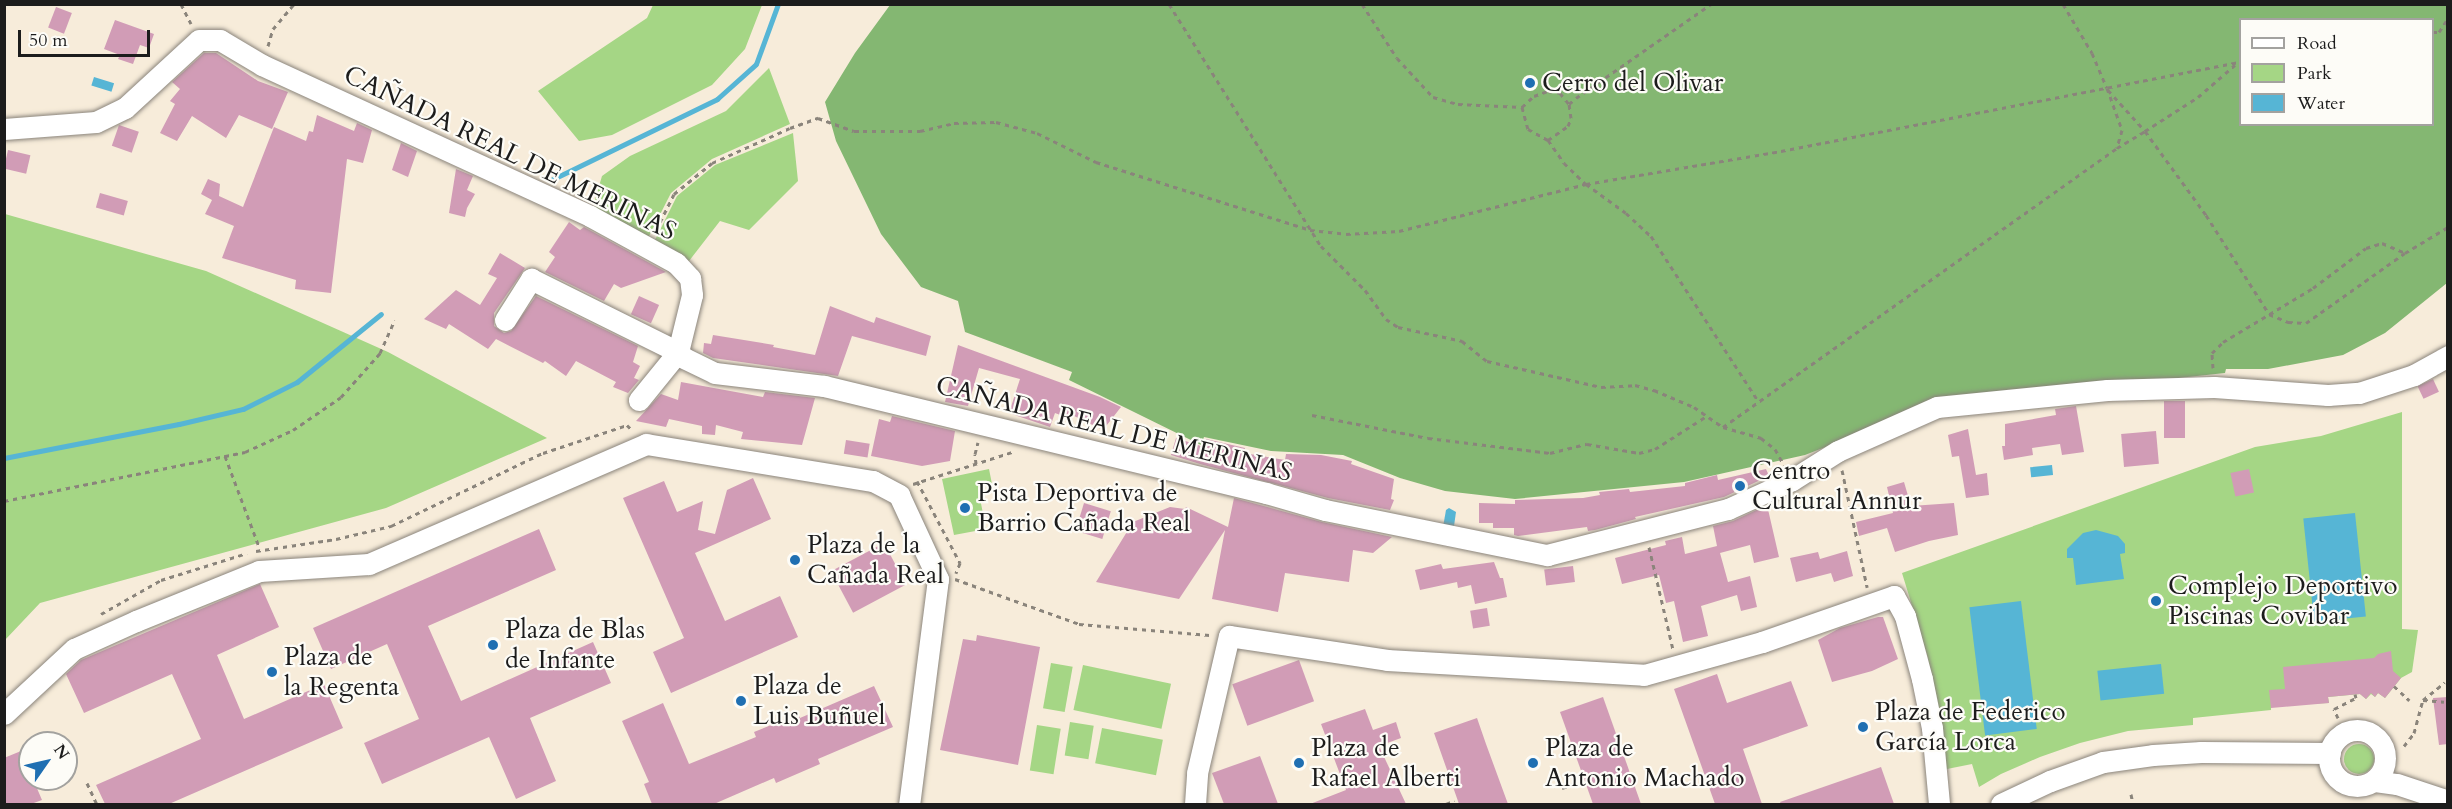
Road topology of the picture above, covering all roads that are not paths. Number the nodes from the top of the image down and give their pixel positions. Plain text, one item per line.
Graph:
1 (4, 129) edge
2 (505, 320) dead end
3 (678, 352) junction
4 (2448, 356) edge
5 (639, 400) dead end
6 (4, 714) edge
7 (2330, 753) junction
8 (2386, 758) junction
9 (2375, 781) junction
10 (2448, 793) edge
11 (2448, 801) edge
12 (1936, 803) edge
13 (909, 804) edge
14 (1195, 804) edge
15 (2001, 804) edge

1 - 3 street, CAÑADA REAL DE MERINAS
2 - 3 street
3 - 4 street, CAÑADA REAL DE MERINAS
3 - 5 street
6 - 13 street
7 - 8 street
7 - 9 street
7 - 15 street
8 - 9 street
8 - 10 street
9 - 11 street
12 - 14 street

